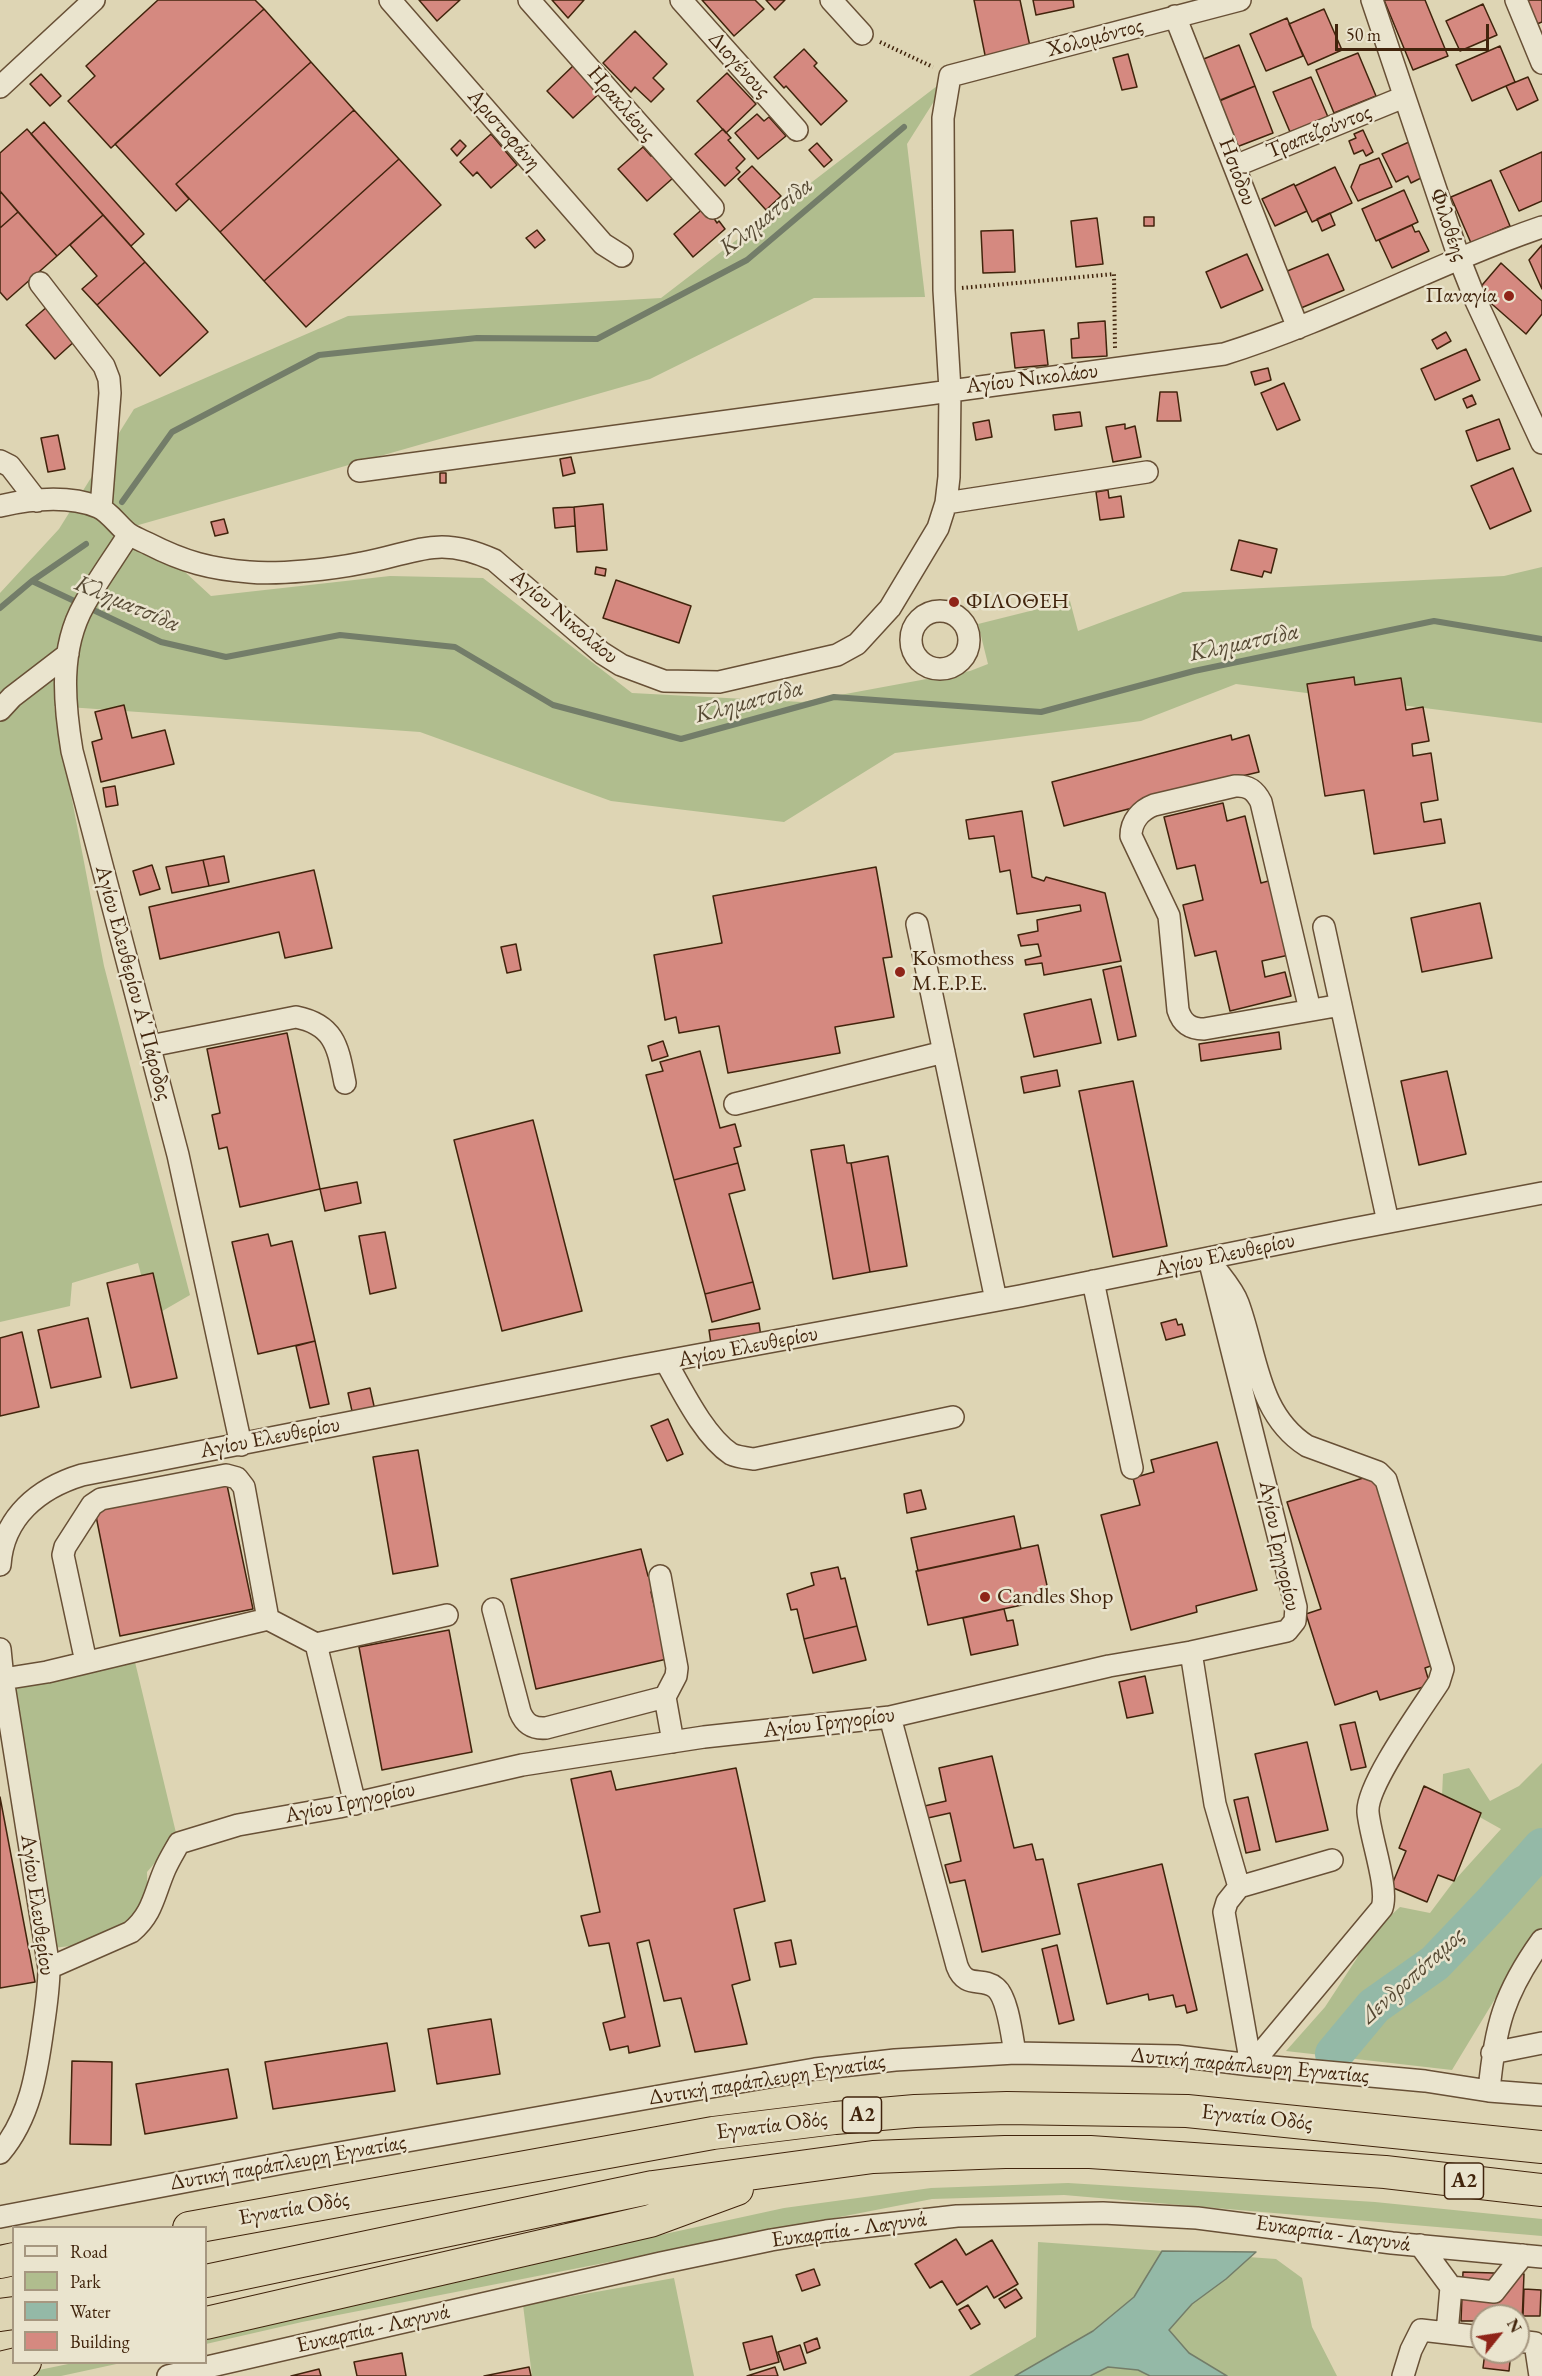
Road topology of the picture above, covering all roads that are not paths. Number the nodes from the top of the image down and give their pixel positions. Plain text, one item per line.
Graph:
1 (94, 0) edge
2 (390, 0) edge
3 (529, 0) edge
4 (681, 0) edge
5 (831, 0) edge
6 (1240, 0) edge
7 (1372, 0) edge
8 (1516, 0) edge
9 (1175, 16) junction
10 (862, 34) road end
11 (1542, 63) edge
12 (0, 87) edge
13 (1404, 97) junction
14 (797, 130) dead end
15 (1235, 166) junction
16 (713, 208) dead end
17 (1542, 227) edge
18 (622, 256) dead end
19 (1459, 258) junction
20 (40, 283) dead end
21 (1298, 328) junction
22 (950, 390) junction
23 (1542, 443) edge
24 (0, 461) edge
25 (359, 471) dead end
26 (1147, 472) dead end
27 (37, 501) junction
28 (946, 503) junction
29 (0, 506) edge
30 (101, 508) junction
31 (129, 534) junction
32 (890, 608) junction
33 (917, 622) dead end
34 (68, 654) junction
35 (0, 710) edge
36 (917, 924) dead end
37 (1324, 927) dead end
38 (1341, 1005) junction
39 (1310, 1010) junction
40 (150, 1046) junction
41 (944, 1052) junction
42 (345, 1083) dead end
43 (735, 1104) dead end
44 (1542, 1193) edge
45 (1388, 1222) junction
46 (1209, 1259) junction
47 (1093, 1281) junction
48 (996, 1300) junction
49 (666, 1362) junction
50 (953, 1417) dead end
51 (241, 1444) junction
52 (1132, 1468) dead end
53 (0, 1565) edge
54 (660, 1576) dead end
55 (494, 1609) dead end
56 (447, 1615) dead end
57 (268, 1619) junction
58 (316, 1644) junction
59 (0, 1649) edge
60 (1191, 1652) junction
61 (86, 1662) junction
62 (3, 1679) junction
63 (665, 1697) junction
64 (890, 1717) junction
65 (673, 1742) junction
66 (355, 1804) junction
67 (1332, 1860) dead end
68 (1239, 1887) junction
69 (1542, 1940) edge
70 (49, 1968) junction
71 (1542, 2043) edge
72 (1015, 2053) junction
73 (1492, 2053) junction
74 (1251, 2065) junction
75 (1489, 2091) junction
76 (1542, 2095) edge
77 (1542, 2147) edge
78 (0, 2153) edge
79 (792, 2169) junction
80 (1542, 2190) edge
81 (0, 2217) edge
82 (200, 2226) edge
83 (1420, 2245) junction
84 (1532, 2256) edge
85 (207, 2281) edge
86 (1451, 2287) junction
87 (207, 2323) edge
88 (1447, 2333) junction
89 (1470, 2336) edge
90 (1530, 2342) edge
91 (17, 2364) edge
92 (0, 2368) edge
93 (168, 2376) edge
94 (1403, 2376) edge
95 (1540, 2376) edge

1 - 12 street
2 - 18 street, Αριστοφάνη
3 - 16 street, Ηρακλέους
4 - 14 street, Διογένους
5 - 10 street
6 - 9 street, Χολομόντος
7 - 13 street, Φιλοθέης
8 - 11 street
9 - 15 street, Ησιόδου
9 - 22 street, Χολομόντος
13 - 15 street, Τραπεζούντος
13 - 19 street, Φιλοθέης
15 - 21 street, Ησιόδου
17 - 19 street, Αγίου Νικολάου
19 - 21 street, Αγίου Νικολάου
19 - 23 street, Φιλοθέης
20 - 30 street
21 - 22 street, Αγίου Νικολάου
22 - 25 street
22 - 28 street, Αγίου Νικολάου
24 - 27 street
26 - 28 street
27 - 29 street
27 - 30 street
28 - 32 street, Αγίου Νικολάου
30 - 31 street, Αγίου Νικολάου
31 - 32 street, Αγίου Νικολάου
31 - 34 street, Αγίου Ελευθερίου Α' Πάροδος
32 - 33 street
34 - 35 street
34 - 40 street, Αγίου Ελευθερίου Α' Πάροδος
36 - 41 street
37 - 38 street
38 - 39 street
38 - 45 street
39 - 39 street
40 - 42 street
40 - 51 street, Αγίου Ελευθερίου Α' Πάροδος
41 - 43 street
41 - 48 street
44 - 45 street, Αγίου Ελευθερίου
45 - 46 street, Αγίου Ελευθερίου
46 - 47 street, Αγίου Ελευθερίου
46 - 60 street, Αγίου Γρηγορίου
46 - 74 street
47 - 48 street, Αγίου Ελευθερίου
47 - 52 street
48 - 49 street, Αγίου Ελευθερίου
49 - 50 street
49 - 51 street, Αγίου Ελευθερίου
51 - 53 street, Αγίου Ελευθερίου
54 - 63 street
55 - 63 street
56 - 58 street
57 - 58 street
57 - 61 street
57 - 61 street
58 - 66 street
59 - 62 street, Αγίου Ελευθερίου
60 - 64 street, Αγίου Γρηγορίου
60 - 68 street
61 - 62 street
62 - 70 street, Αγίου Ελευθερίου
63 - 65 street
64 - 65 street, Αγίου Γρηγορίου
64 - 72 street
65 - 66 street, Αγίου Γρηγορίου
66 - 70 street, Αγίου Γρηγορίου
67 - 68 street
68 - 74 street
69 - 73 street
70 - 78 street, Αγίου Ελευθερίου
71 - 73 street
72 - 74 street, Δυτική παράπλευρη Εγνατίας
72 - 81 street, Δυτική παράπλευρη Εγνατίας
73 - 75 street
74 - 75 street, Δυτική παράπλευρη Εγνατίας
75 - 76 street, Δυτική παράπλευρη Εγνατίας
77 - 82 highway, Εγνατία Οδός / Α2
79 - 80 highway, Εγνατία Οδός / Α2
79 - 85 highway, Εγνατία Οδός / Α2
79 - 87 highway
83 - 84 street, Ευκαρπία - Λαγυνά
83 - 86 street
83 - 93 street, Ευκαρπία - Λαγυνά
84 - 86 street
86 - 88 street
88 - 89 street
88 - 94 street
90 - 95 street
91 - 92 highway

